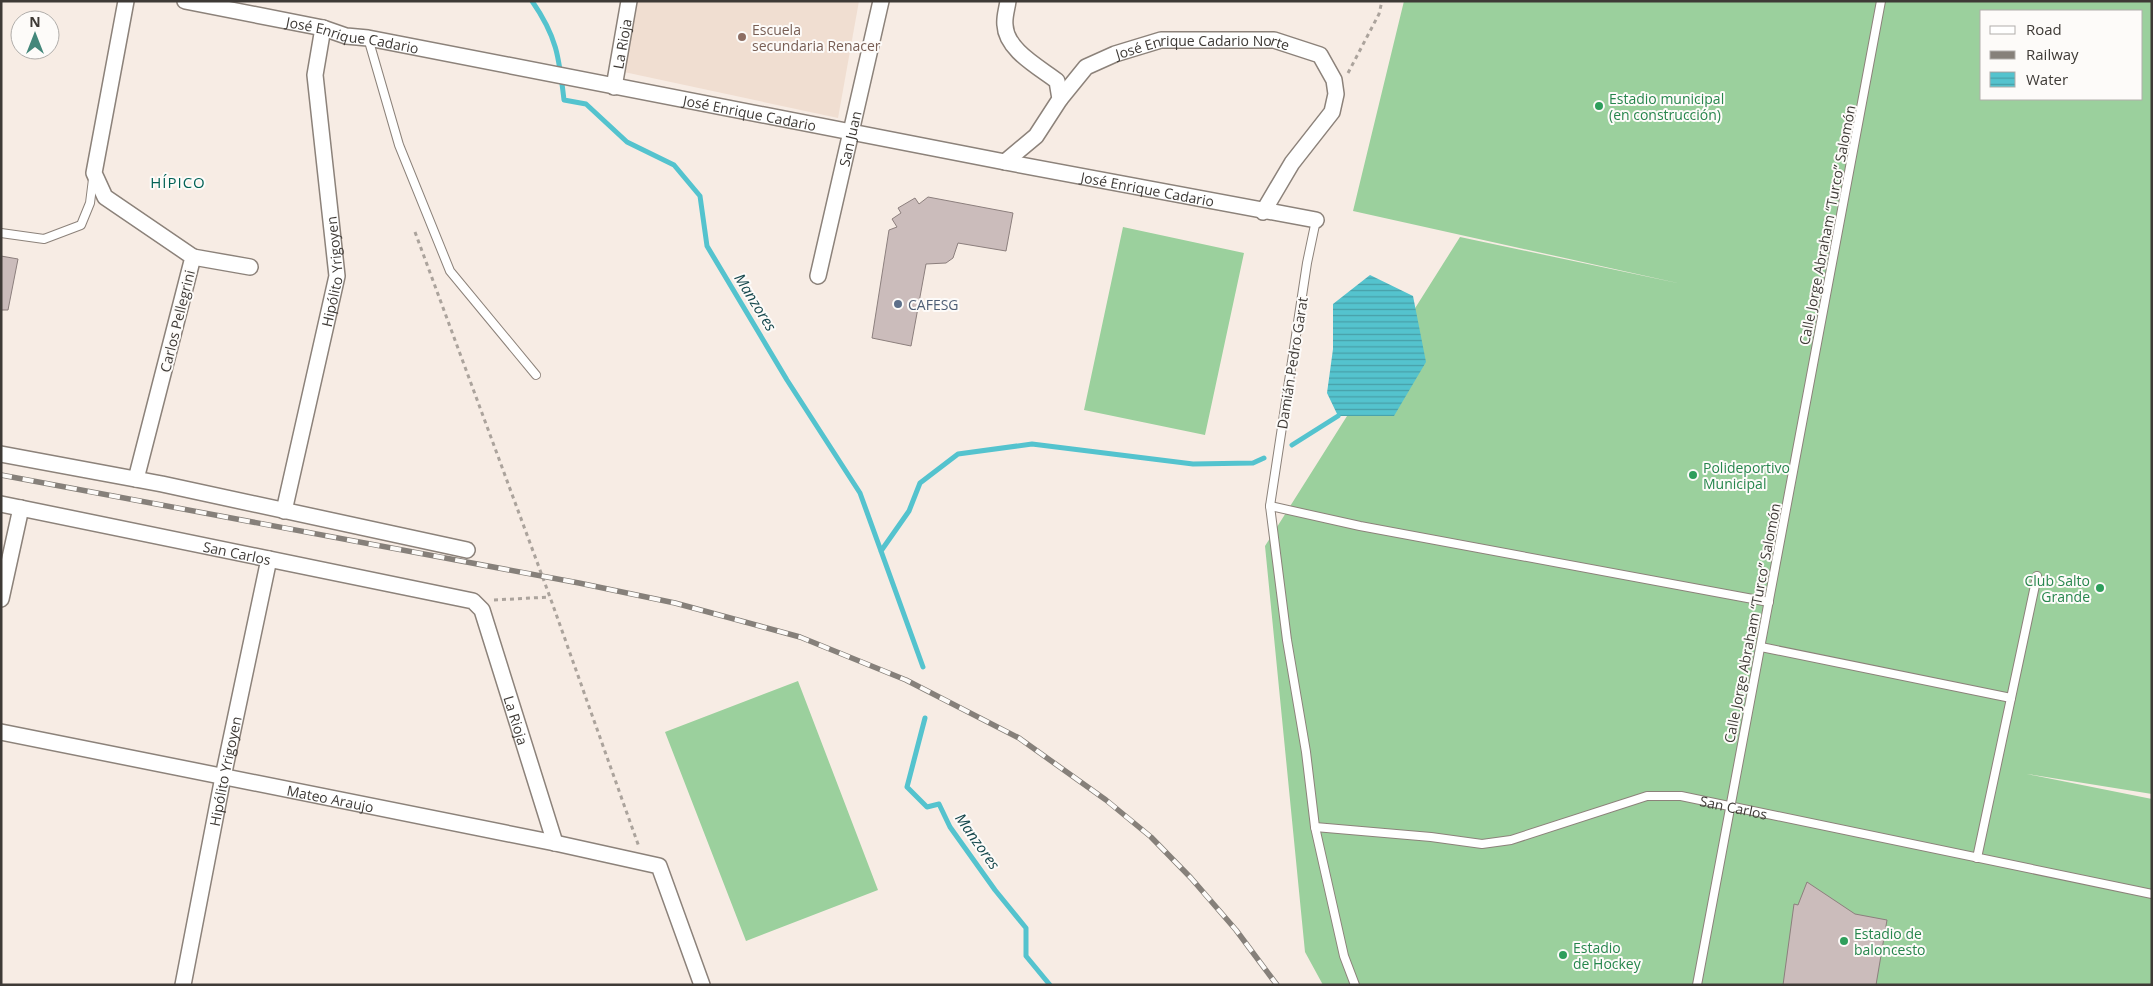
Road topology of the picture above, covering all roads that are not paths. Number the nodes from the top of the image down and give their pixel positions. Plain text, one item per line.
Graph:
1 (126, 1) edge
2 (185, 1) edge
3 (629, 1) edge
4 (881, 1) edge
5 (1008, 1) edge
6 (1881, 1) edge
7 (323, 28) junction
8 (368, 38) junction
9 (614, 87) junction
10 (1060, 99) junction
11 (852, 132) junction
12 (1004, 162) junction
13 (94, 173) junction
14 (1262, 212) junction
15 (1316, 220) joint
16 (1, 233) edge
17 (193, 257) junction
18 (250, 267) dead end
19 (818, 276) dead end
20 (536, 375) dead end
21 (1, 454) edge
22 (136, 479) junction
23 (1, 504) edge
24 (1270, 506) junction
25 (21, 508) junction
26 (284, 511) junction
27 (466, 550) dead end
28 (269, 559) junction
29 (2037, 576) dead end
30 (1, 599) edge
31 (473, 601) joint
32 (1769, 602) junction
33 (1761, 647) junction
34 (2011, 698) junction
35 (1, 732) edge
36 (223, 777) junction
37 (1730, 807) junction
38 (1315, 827) junction
39 (555, 843) junction
40 (1977, 858) junction
41 (2152, 894) edge
42 (183, 985) edge
43 (702, 985) edge
44 (1355, 985) edge
45 (1697, 985) edge

1 - 13 street
2 - 7 street, José Enrique Cadario
3 - 9 street, La Rioja
4 - 11 street, San Juan
5 - 10 street
6 - 32 lane, Calle Jorge Abraham “Turco” Salomón
7 - 8 street, José Enrique Cadario
7 - 26 street, Hipólito Yrigoyen
8 - 9 street, José Enrique Cadario
8 - 20 lane
9 - 11 street, José Enrique Cadario
10 - 12 street, José Enrique Cadario Norte
10 - 14 street, José Enrique Cadario Norte
11 - 12 street, José Enrique Cadario
11 - 19 street, San Juan
12 - 14 street, José Enrique Cadario
13 - 16 lane
13 - 17 street, Carlos Pellegrini
14 - 15 street, José Enrique Cadario
15 - 24 lane, Damián Pedro Garat
17 - 18 street
17 - 22 street, Carlos Pellegrini
21 - 22 street
22 - 26 street
23 - 25 street, San Carlos
24 - 32 lane
24 - 38 lane, Damián Pedro Garat
25 - 28 street, San Carlos
25 - 30 street
26 - 27 street
28 - 31 street, San Carlos
28 - 36 street, Hipólito Yrigoyen
29 - 34 lane
31 - 39 street, La Rioja
32 - 33 lane, Calle Jorge Abraham “Turco” Salomón
33 - 34 lane
33 - 37 lane, Calle Jorge Abraham “Turco” Salomón
34 - 40 lane
35 - 36 street, Mateo Araujo
36 - 39 street, Mateo Araujo
36 - 42 street, Hipólito Yrigoyen
37 - 38 lane, San Carlos
37 - 40 lane, San Carlos
37 - 45 lane, Calle Jorge Abraham “Turco” Salomón
38 - 44 lane, Damián Pedro Garat
39 - 43 street, Mateo Araujo
40 - 41 lane, San Carlos

